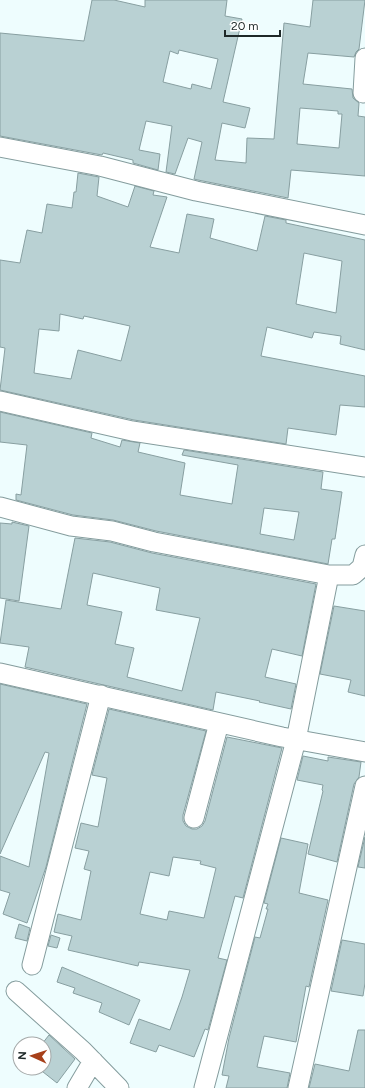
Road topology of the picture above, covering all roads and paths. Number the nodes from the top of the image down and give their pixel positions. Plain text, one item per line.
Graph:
1 (365, 58) edge
2 (363, 93) dead end
3 (0, 147) edge
4 (365, 225) edge
5 (0, 401) edge
6 (365, 467) edge
7 (0, 507) edge
8 (365, 555) edge
9 (330, 575) junction
10 (0, 673) edge
11 (101, 696) junction
12 (219, 723) junction
13 (296, 740) junction
14 (365, 752) edge
15 (365, 786) edge
16 (194, 818) dead end
17 (32, 965) dead end
18 (16, 991) dead end
19 (93, 1062) junction
20 (77, 1088) edge
21 (120, 1088) edge
22 (204, 1088) edge
23 (298, 1088) edge

1 - 2 street
3 - 4 street
5 - 6 street
7 - 9 street
8 - 9 street
9 - 13 street
10 - 11 street
11 - 12 street
11 - 17 street
12 - 13 street
12 - 16 street
13 - 14 street
13 - 22 street
15 - 23 street
18 - 19 street
19 - 20 street
19 - 21 street

